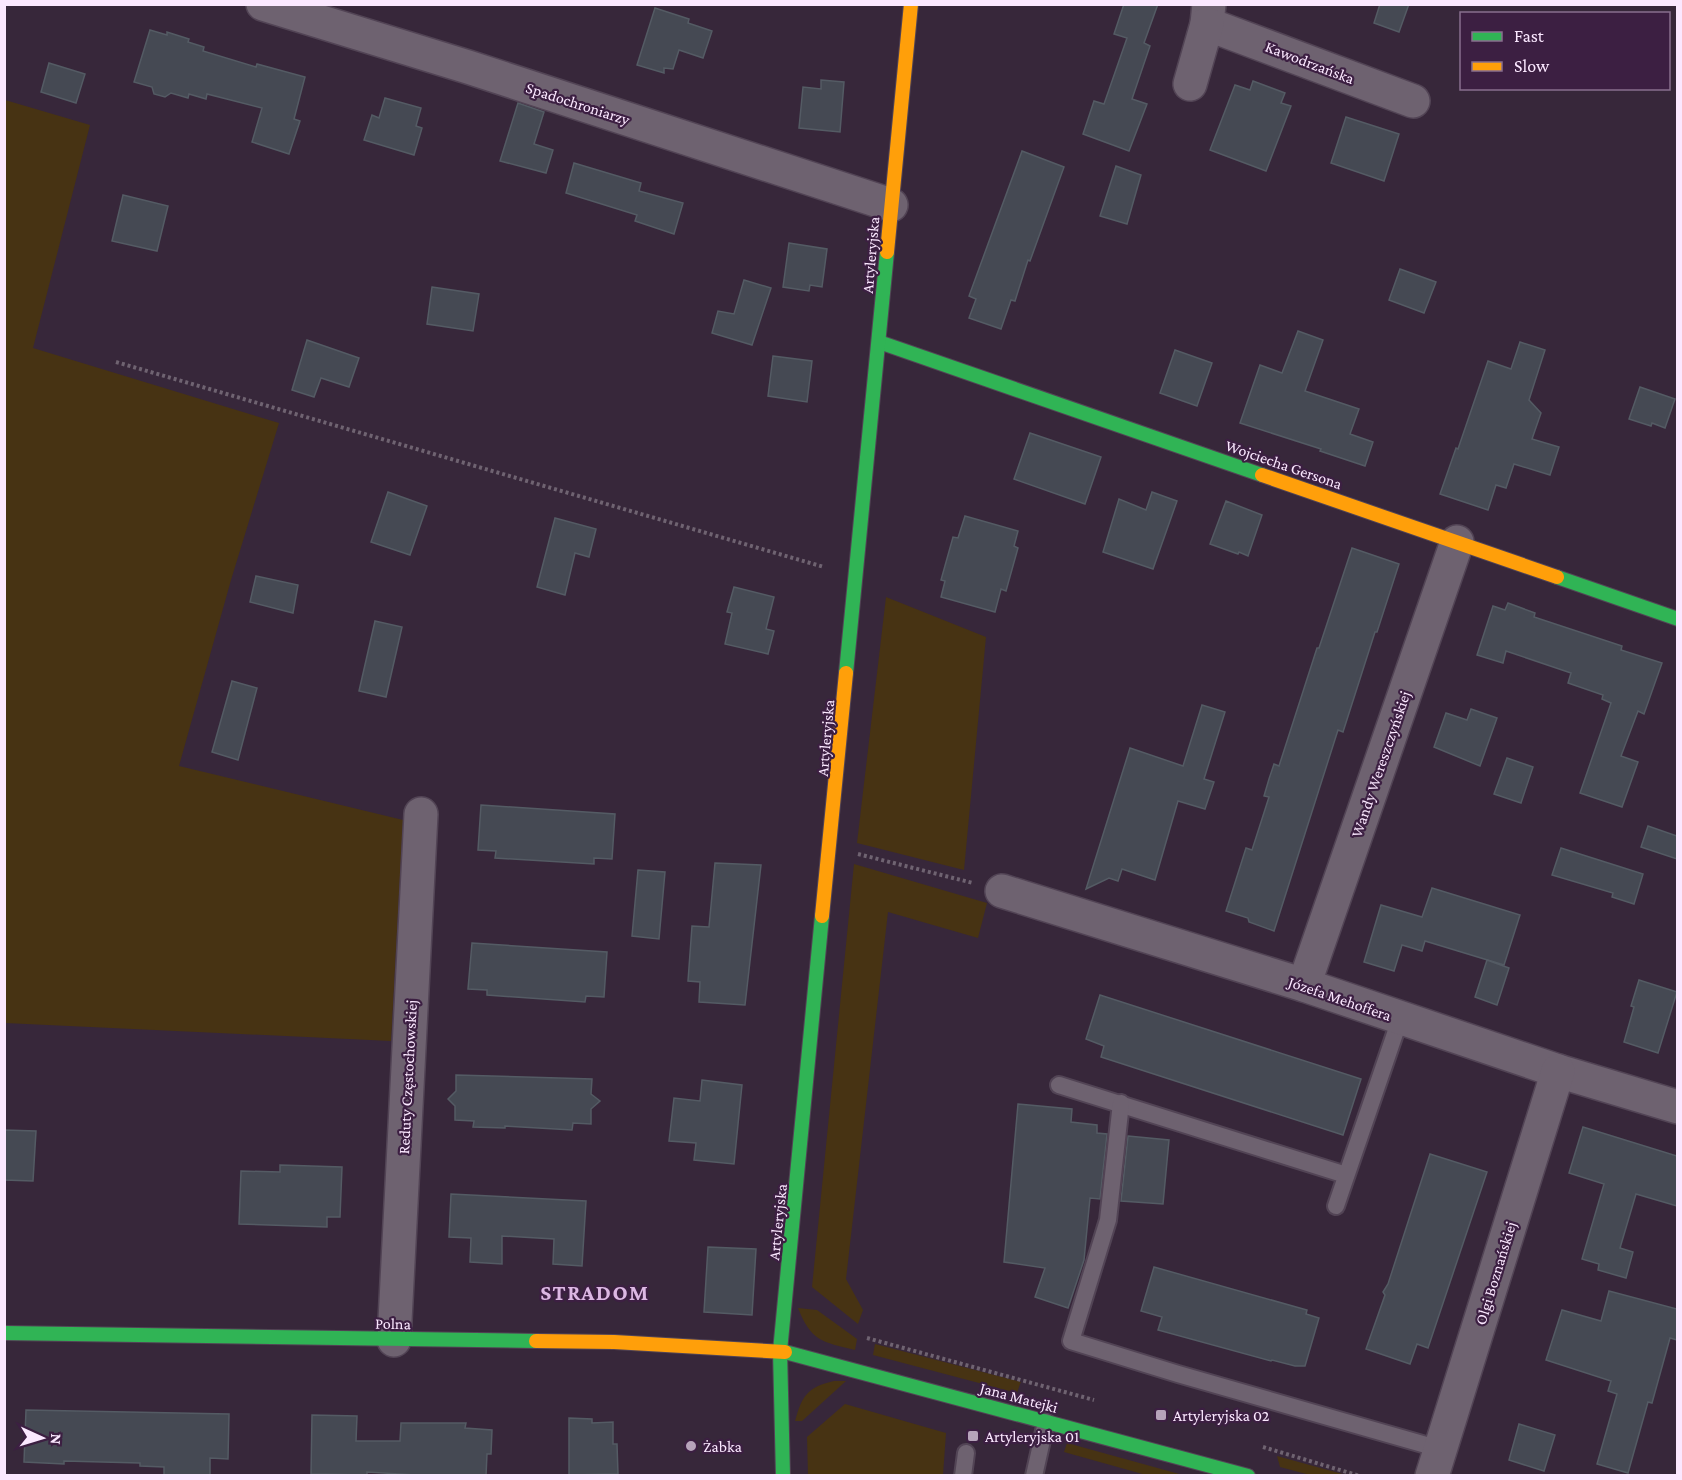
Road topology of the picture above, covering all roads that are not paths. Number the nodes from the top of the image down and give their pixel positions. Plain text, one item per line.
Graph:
1 (263, 4) edge
2 (911, 4) edge
3 (1208, 14) edge
4 (1190, 84) dead end
5 (1413, 101) dead end
6 (891, 205) junction
7 (879, 342) junction
8 (1457, 542) junction
9 (1677, 620) edge
10 (421, 814) dead end
11 (1002, 891) road end
12 (1304, 986) junction
13 (1400, 1019) junction
14 (1558, 1071) junction
15 (1059, 1085) dead end
16 (1121, 1103) junction
17 (1677, 1107) edge
18 (1346, 1175) junction
19 (1336, 1206) dead end
20 (4, 1333) edge
21 (394, 1340) junction
22 (780, 1351) junction
23 (1046, 1422) junction
24 (966, 1453) dead end
25 (1436, 1462) edge
26 (783, 1476) edge
27 (963, 1476) edge
28 (1034, 1476) edge
29 (1248, 1476) edge

1 - 6 street, Spadochroniarzy
2 - 6 street, Artyleryjska
3 - 4 street, Kawodrzańska
3 - 5 street, Kawodrzańska
6 - 7 street, Artyleryjska
7 - 8 street, Wojciecha Gersona
7 - 22 street, Artyleryjska
8 - 9 street, Wojciecha Gersona
8 - 12 street, Wandy Wereszczyńskiej
10 - 21 street, Reduty Częstochowskiej
11 - 12 street, Józefa Mehoffera
12 - 13 street, Józefa Mehoffera
13 - 14 street, Józefa Mehoffera
13 - 18 lane
14 - 17 street, Józefa Mehoffera
14 - 25 street, Olgi Boznańskiej
15 - 16 lane
16 - 18 lane
16 - 25 lane
18 - 19 lane
20 - 21 street, Polna
21 - 22 street, Polna
22 - 23 street, Jana Matejki
22 - 26 street, Artyleryjska
23 - 28 lane
23 - 29 street, Jana Matejki
24 - 27 lane

